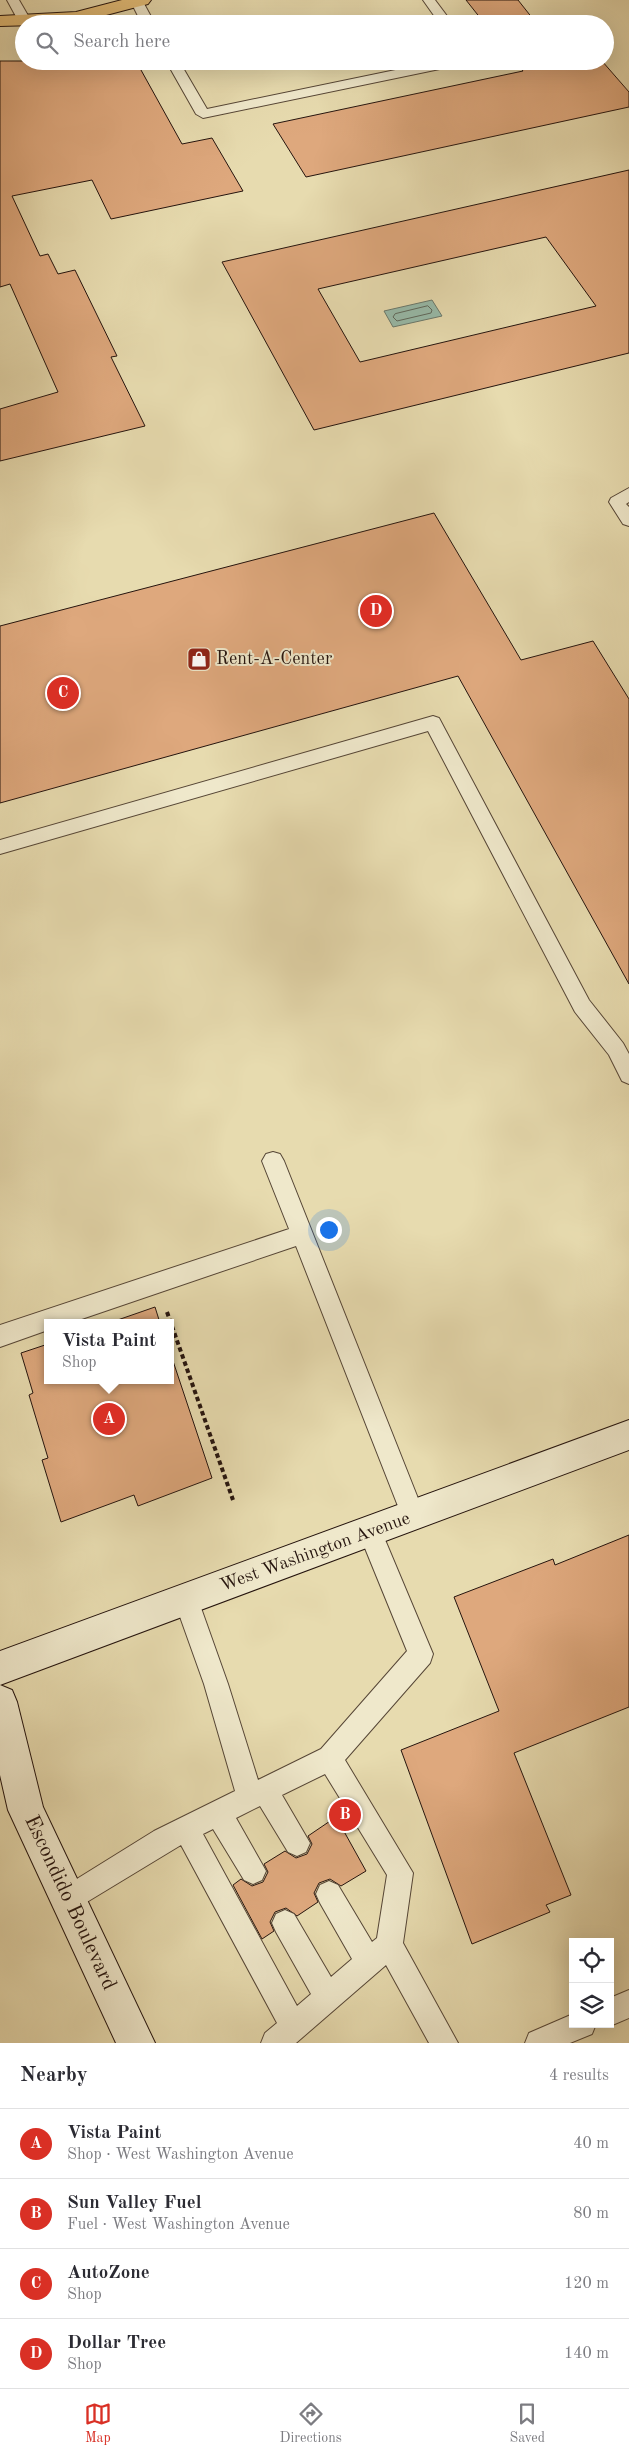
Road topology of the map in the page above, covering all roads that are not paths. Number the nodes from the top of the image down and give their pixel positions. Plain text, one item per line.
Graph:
1 (13, 0) edge
2 (429, 0) edge
3 (139, 1) edge
4 (20, 15) edge
5 (82, 15) edge
6 (145, 15) edge
7 (440, 15) edge
8 (0, 21) edge
9 (15, 24) edge
10 (15, 30) edge
11 (0, 38) edge
12 (177, 70) edge
13 (415, 70) edge
14 (629, 494) edge
15 (629, 520) edge
16 (0, 847) edge
17 (629, 1075) edge
18 (273, 1161) dead end
19 (303, 1234) junction
20 (50, 1319) edge
21 (44, 1321) edge
22 (0, 1336) edge
23 (629, 1435) edge
24 (413, 1516) junction
25 (370, 1531) junction
26 (186, 1600) junction
27 (0, 1668) edge
28 (0, 1702) edge
29 (330, 1758) junction
30 (258, 1794) junction
31 (218, 1813) junction
32 (186, 1828) junction
33 (297, 1843) dead end
34 (253, 1872) dead end
35 (329, 1894) dead end
36 (68, 1899) junction
37 (285, 1923) dead end
38 (389, 1945) junction
39 (369, 1963) junction
40 (328, 1998) junction
41 (629, 2004) edge
42 (614, 2010) edge
43 (573, 2028) edge
44 (285, 2035) edge
45 (136, 2043) edge
46 (444, 2043) edge
47 (539, 2043) edge

1 - 4 lane
2 - 7 lane
3 - 5 main road
3 - 6 lane
8 - 9 main road
10 - 11 main road
12 - 13 lane
14 - 15 lane
16 - 17 lane
18 - 19 lane
19 - 20 lane
19 - 24 lane
21 - 22 lane
23 - 24 main road, West Washington Avenue
24 - 25 main road, West Washington Avenue
25 - 26 main road, West Washington Avenue
25 - 29 lane
26 - 27 main road, West Washington Avenue
26 - 30 lane
28 - 36 main road, Escondido Boulevard
29 - 30 lane
29 - 38 lane
30 - 31 lane
30 - 33 lane
31 - 32 lane
31 - 34 lane
32 - 36 lane
32 - 44 lane
35 - 39 lane
36 - 45 main road, Escondido Boulevard
37 - 40 lane
38 - 39 lane
38 - 46 lane
39 - 40 lane
40 - 44 lane
41 - 42 lane
43 - 47 lane

